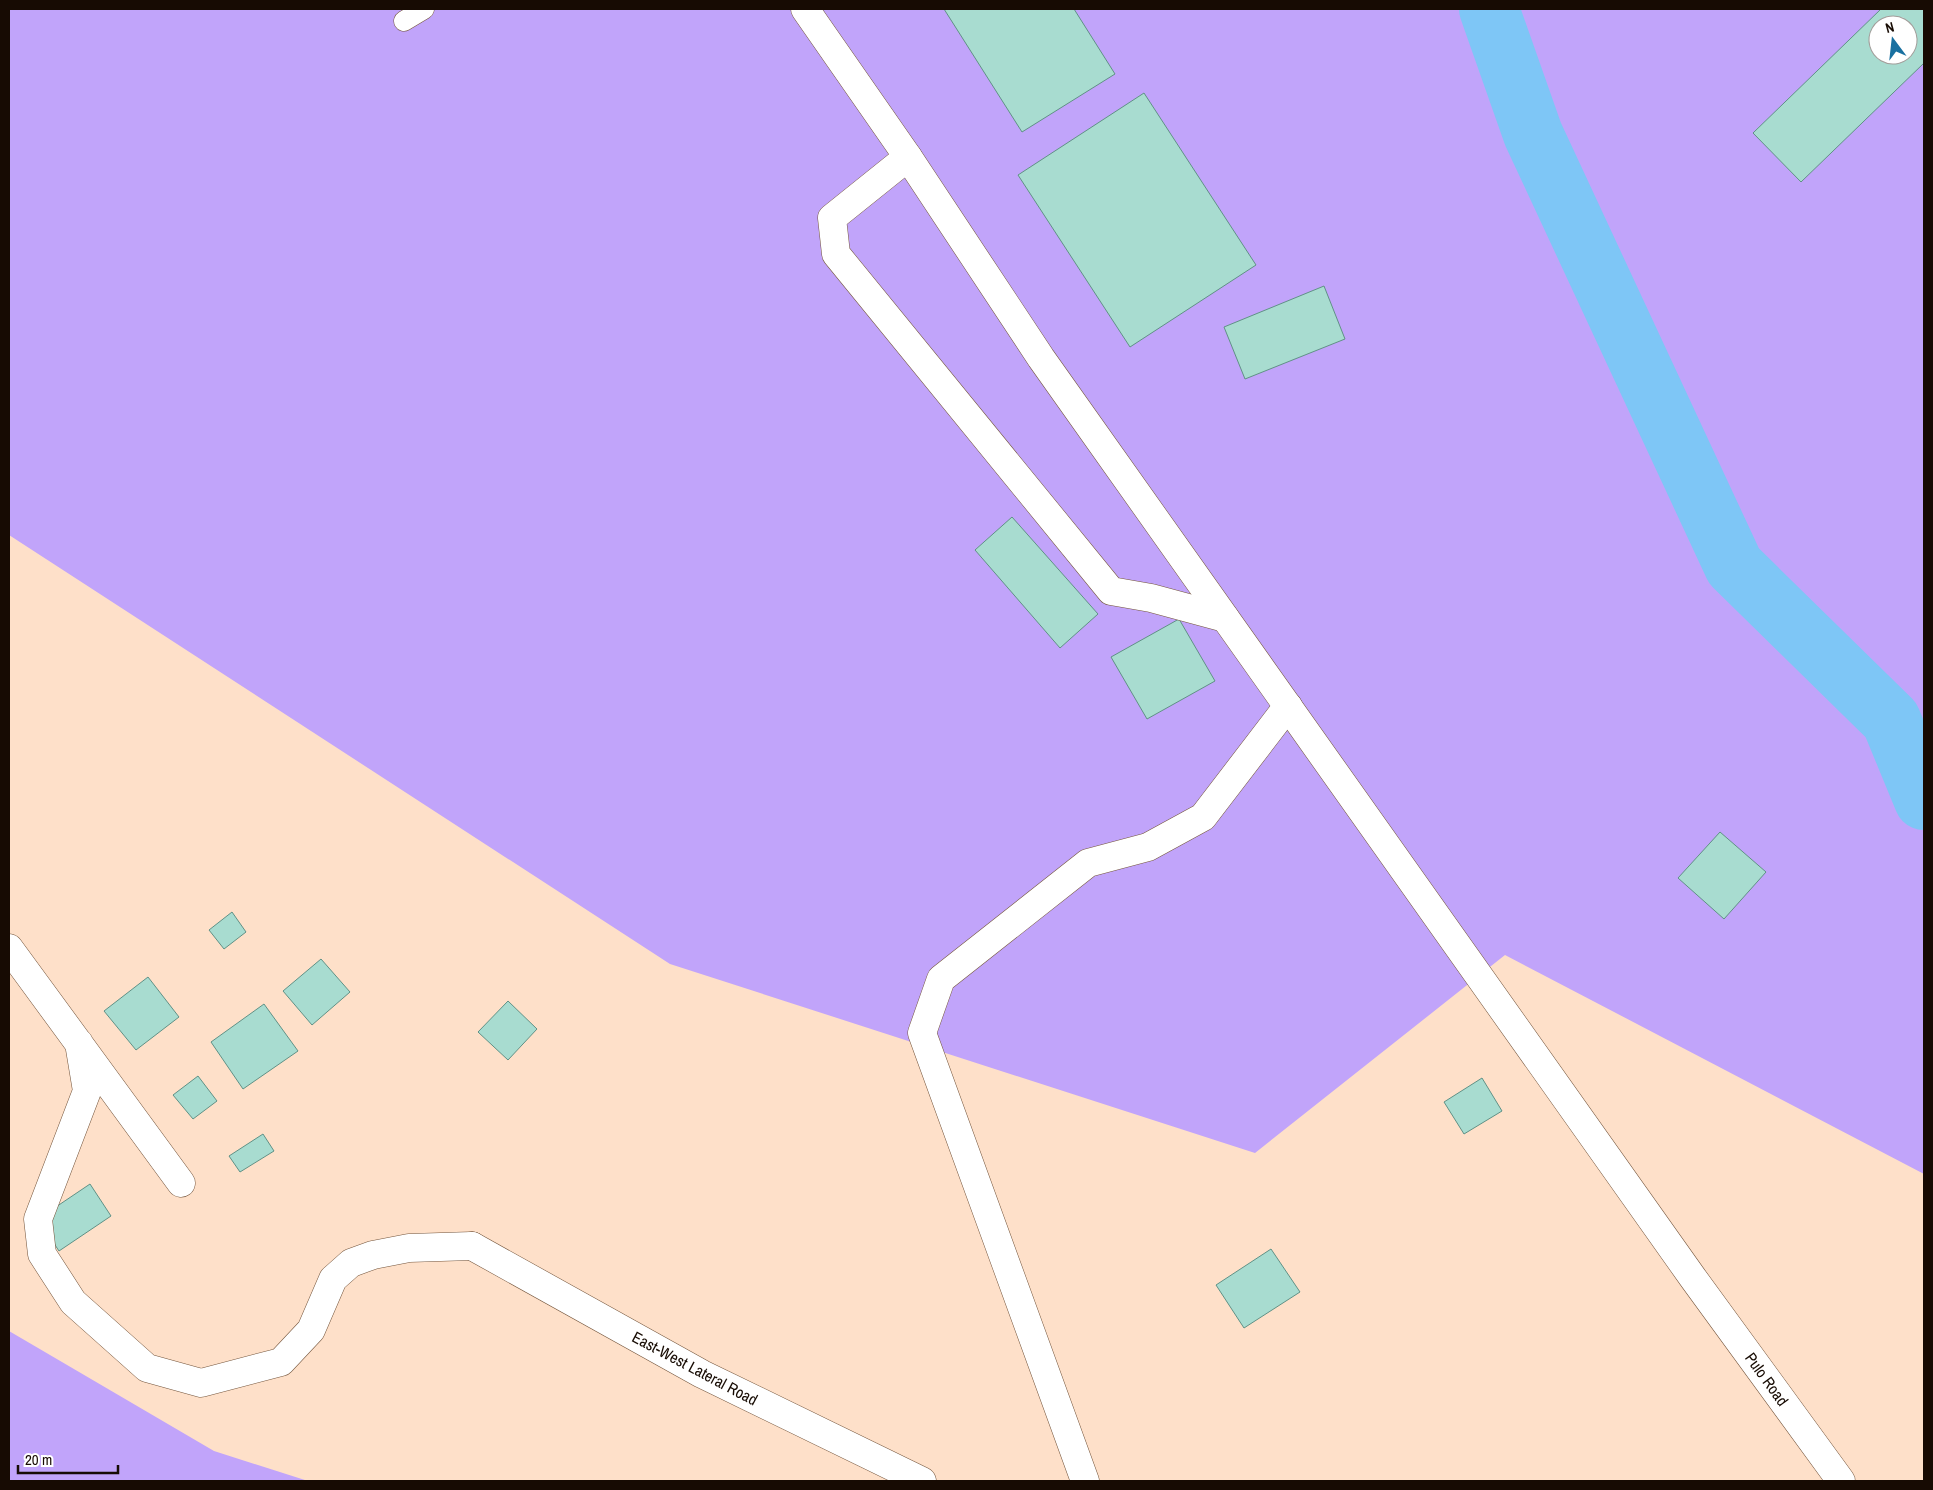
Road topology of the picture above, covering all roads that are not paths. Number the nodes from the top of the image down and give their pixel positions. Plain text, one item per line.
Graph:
1 (424, 9) edge
2 (805, 9) edge
3 (404, 21) dead end
4 (908, 157) junction
5 (1225, 618) junction
6 (1288, 706) junction
7 (9, 948) edge
8 (79, 1044) junction
9 (181, 1183) dead end
10 (922, 1481) edge
11 (1086, 1481) edge
12 (1841, 1481) edge

1 - 3 lane
2 - 4 street, Pulo Road
4 - 5 street, Pulo Road
4 - 5 street
5 - 6 street, Pulo Road
6 - 11 street
6 - 12 street, Pulo Road
7 - 8 street
8 - 9 street
8 - 10 street, East-West Lateral Road

